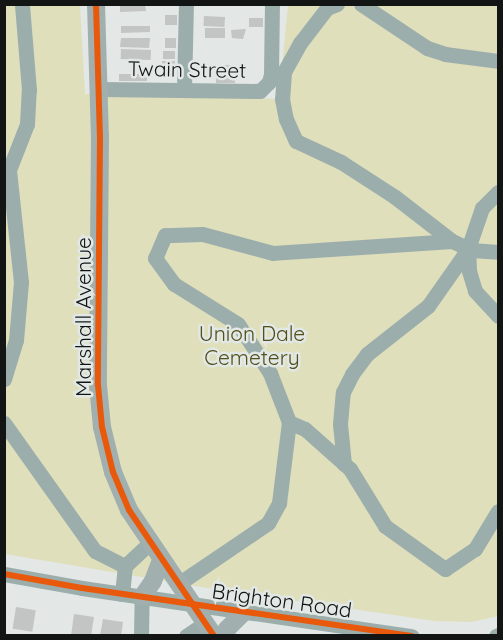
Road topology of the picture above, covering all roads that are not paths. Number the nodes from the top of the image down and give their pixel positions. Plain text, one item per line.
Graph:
1 (22, 4) edge
2 (96, 4) edge
3 (186, 4) edge
4 (272, 4) edge
5 (337, 4) edge
6 (361, 4) edge
7 (498, 61) edge
8 (100, 88) junction
9 (184, 90) junction
10 (7, 170) edge
11 (498, 192) edge
12 (452, 241) junction
13 (468, 249) junction
14 (498, 252) edge
15 (498, 316) edge
16 (4, 379) edge
17 (4, 423) edge
18 (289, 423) junction
19 (344, 464) junction
20 (498, 511) edge
21 (150, 543) junction
22 (161, 560) junction
23 (125, 566) junction
24 (4, 574) edge
25 (178, 584) junction
26 (122, 594) junction
27 (142, 597) junction
28 (191, 604) junction
29 (245, 612) junction
30 (209, 629) edge
31 (144, 635) edge
32 (186, 636) edge
33 (226, 636) edge
34 (412, 636) edge

1 - 10 street
2 - 8 main road, Marshall Avenue
3 - 9 street
4 - 9 street, Twain Street
5 - 12 street
6 - 7 street
8 - 9 street, Twain Street
8 - 21 main road, Marshall Avenue
10 - 16 street
11 - 13 street
12 - 13 street
12 - 18 street
13 - 14 street
13 - 15 street
13 - 19 street
17 - 23 street
18 - 19 street
18 - 25 street
19 - 20 street
21 - 22 main road, Marshall Avenue
21 - 23 street
22 - 25 main road, Marshall Avenue
22 - 27 main road
23 - 26 street
24 - 26 street, Brighton Road
25 - 28 main road, Marshall Avenue
26 - 27 street, Brighton Road
27 - 28 street, Brighton Road
27 - 31 street
28 - 29 street, Brighton Road
28 - 30 main road, Marshall Avenue
29 - 33 main road
29 - 34 street, Brighton Road
30 - 32 street

